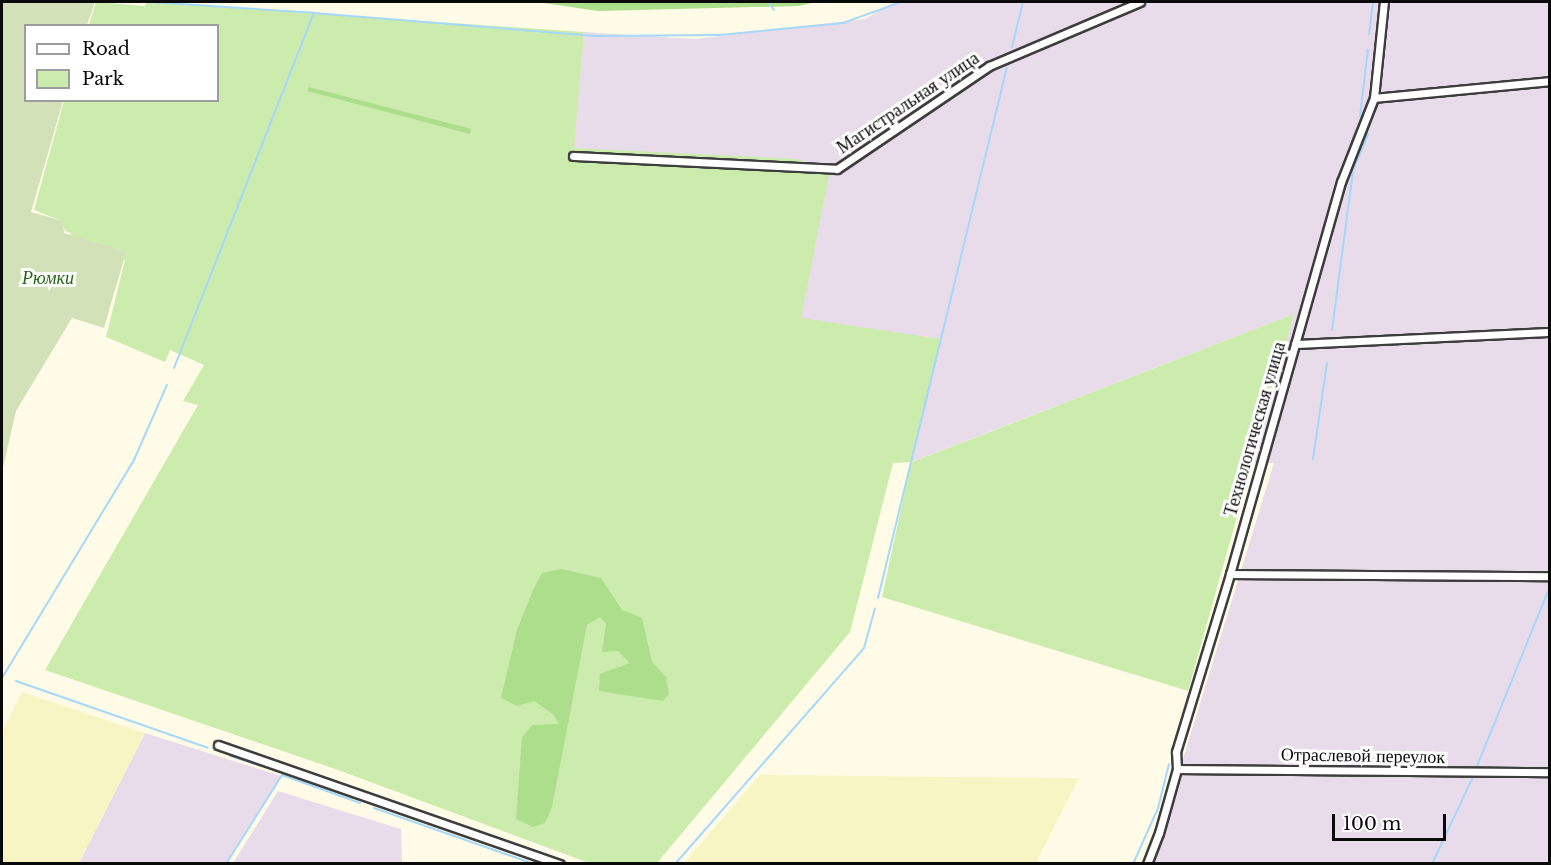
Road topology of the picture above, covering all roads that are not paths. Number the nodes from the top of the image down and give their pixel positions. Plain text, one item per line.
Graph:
1 (1140, 2) edge
2 (1384, 2) edge
3 (1550, 81) edge
4 (1374, 98) junction
5 (573, 156) dead end
6 (1550, 332) edge
7 (1295, 344) junction
8 (1230, 574) junction
9 (1550, 576) edge
10 (218, 745) dead end
11 (1177, 769) junction
12 (1550, 772) edge
13 (560, 864) edge
14 (1147, 864) edge

1 - 5 street, Магистральная улица
2 - 4 street, Технологическая улица
3 - 4 street
4 - 7 street, Технологическая улица
6 - 7 street
7 - 8 street, Технологическая улица
8 - 9 street
8 - 11 street, Технологическая улица
10 - 13 street
11 - 12 street, Отраслевой переулок
11 - 14 street, Технологическая улица

